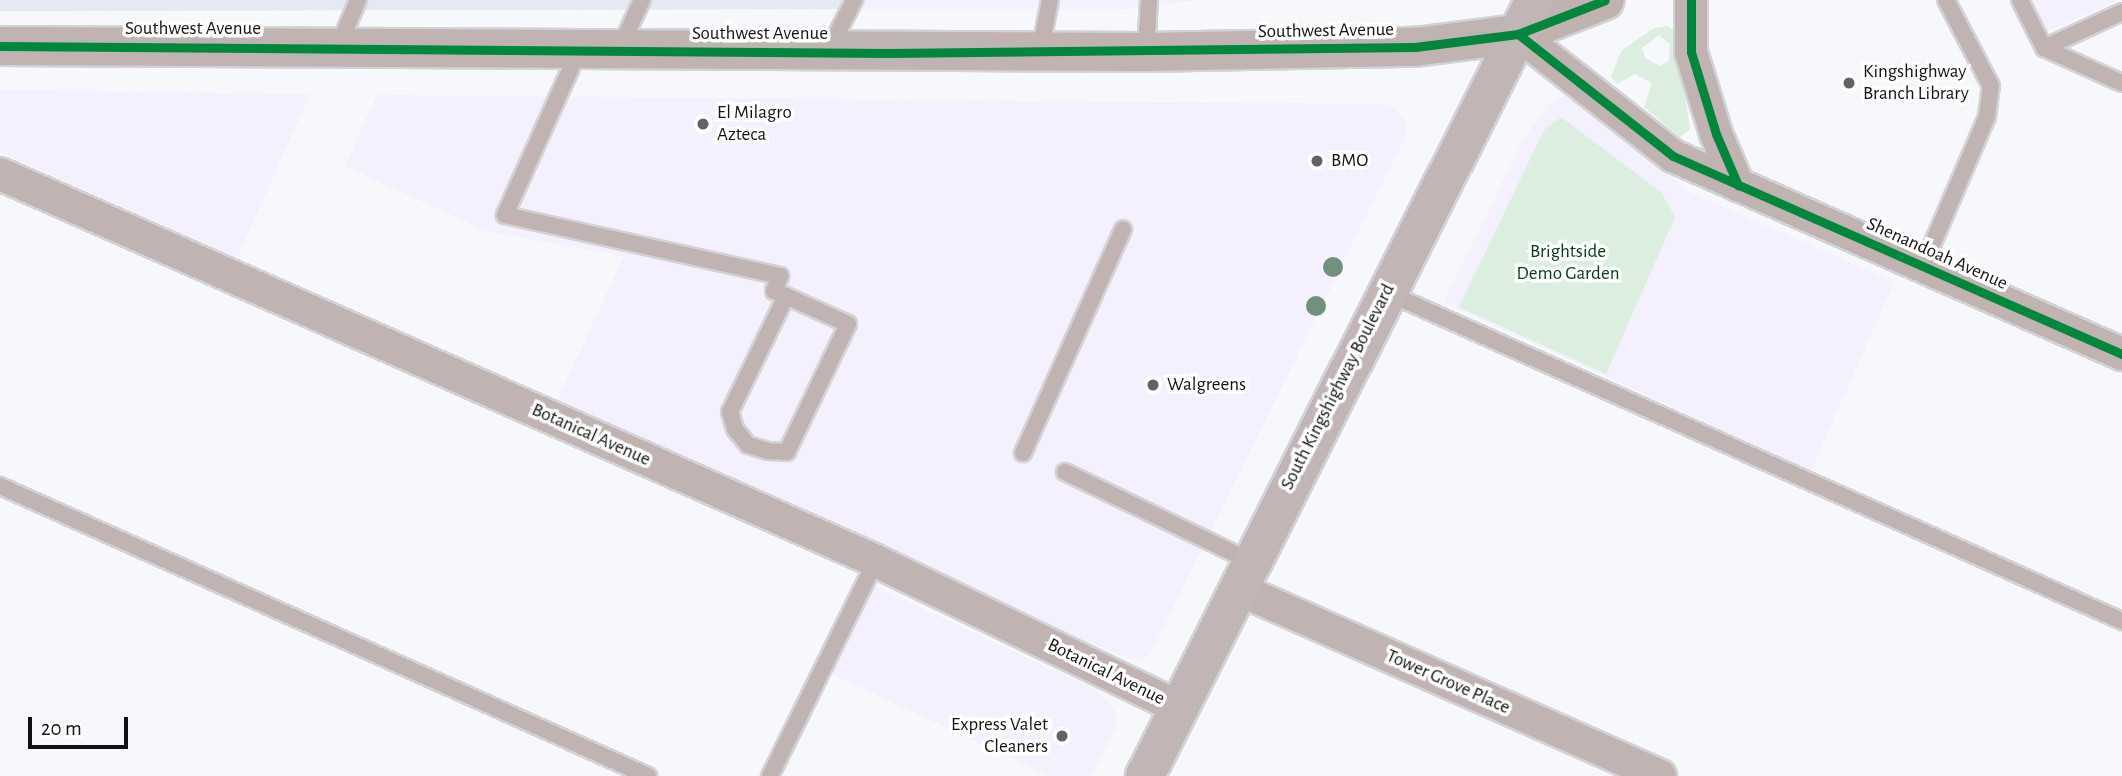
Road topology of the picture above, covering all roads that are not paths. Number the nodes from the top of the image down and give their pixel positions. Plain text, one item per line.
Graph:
1 (358, 0) edge
2 (642, 0) edge
3 (854, 0) edge
4 (1050, 0) edge
5 (1149, 0) edge
6 (1535, 0) edge
7 (1605, 0) edge
8 (1691, 0) edge
9 (1946, 0) edge
10 (2020, 0) edge
11 (2122, 12) edge
12 (1518, 34) junction
13 (0, 46) edge
14 (338, 47) junction
15 (2043, 48) junction
16 (579, 50) junction
17 (619, 50) junction
18 (828, 52) junction
19 (1040, 52) junction
20 (1146, 52) junction
21 (2122, 83) edge
22 (0, 174) edge
23 (1738, 185) junction
24 (1123, 229) dead end
25 (1923, 266) junction
26 (1386, 292) junction
27 (786, 296) junction
28 (2122, 354) edge
29 (1023, 453) dead end
30 (1065, 472) dead end
31 (0, 486) edge
32 (876, 561) junction
33 (1243, 574) junction
34 (2122, 621) edge
35 (1178, 707) junction
36 (648, 776) edge
37 (770, 776) edge
38 (1144, 776) edge
39 (1660, 776) edge

1 - 14 lane
2 - 17 lane
3 - 18 lane
4 - 19 lane
5 - 20 lane
6 - 12 main road, South Kingshighway Boulevard
7 - 12 main road
8 - 23 street
9 - 25 lane
10 - 15 lane
11 - 15 lane
12 - 20 street, Southwest Avenue
12 - 23 street, Shenandoah Avenue
12 - 26 main road, South Kingshighway Boulevard
13 - 14 street, Southwest Avenue
14 - 16 street, Southwest Avenue
15 - 21 lane
16 - 17 street, Southwest Avenue
16 - 27 lane
17 - 18 street, Southwest Avenue
18 - 19 street, Southwest Avenue
19 - 20 street, Southwest Avenue
22 - 32 street, Botanical Avenue
23 - 25 street, Shenandoah Avenue
24 - 29 lane
25 - 28 street, Shenandoah Avenue
26 - 33 main road, South Kingshighway Boulevard
26 - 34 lane
27 - 27 lane
30 - 33 lane
31 - 36 lane
32 - 35 street, Botanical Avenue
32 - 37 lane
33 - 35 main road, South Kingshighway Boulevard
33 - 39 street, Tower Grove Place
35 - 38 main road, South Kingshighway Boulevard

